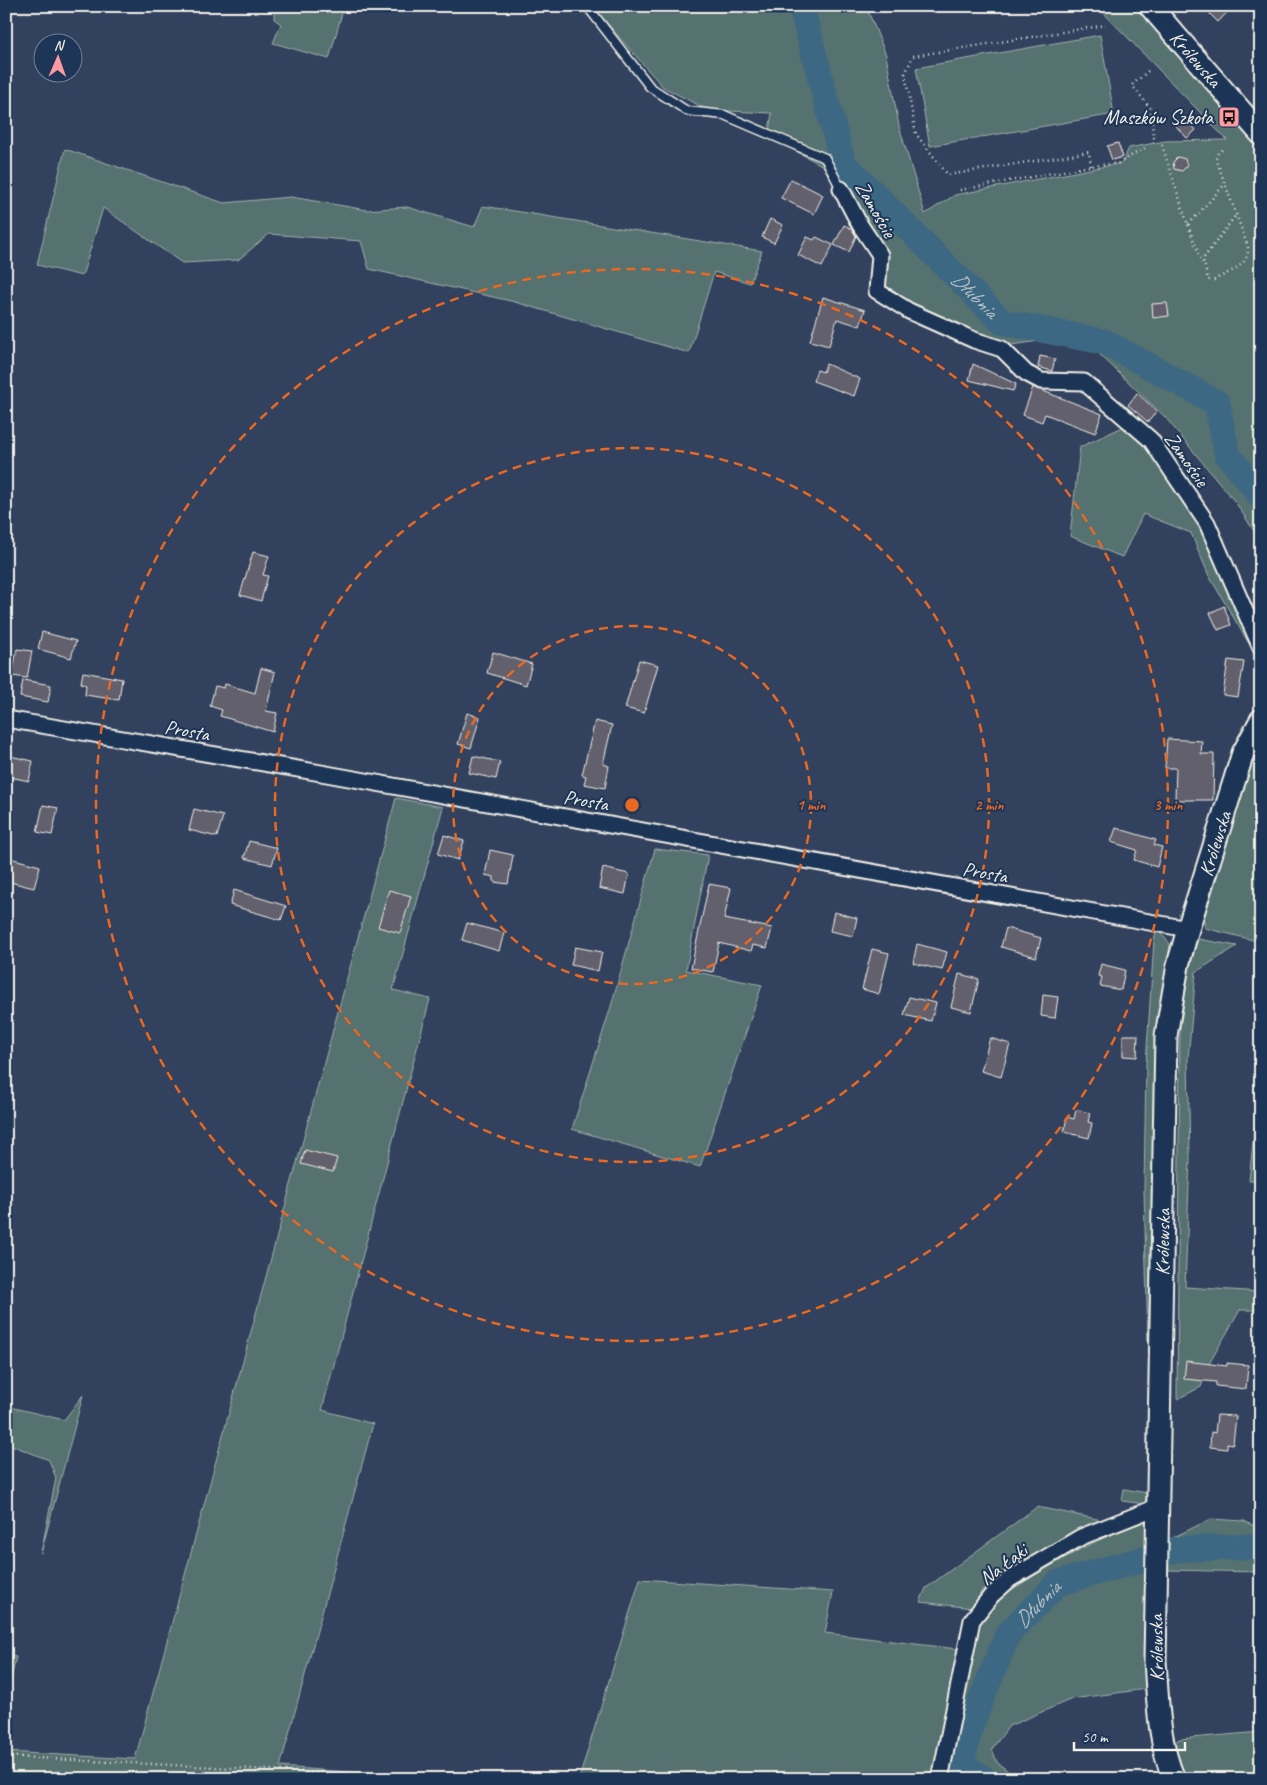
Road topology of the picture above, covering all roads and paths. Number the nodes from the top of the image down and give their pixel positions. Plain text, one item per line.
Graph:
1 (587, 6) edge
2 (1150, 6) edge
3 (1106, 25) dead end
4 (1148, 71) dead end
5 (1261, 134) edge
6 (1162, 145) dead end
7 (1155, 146) dead end
8 (1145, 148) dead end
9 (1222, 150) dead end
10 (1091, 166) junction
11 (1225, 184) junction
12 (841, 189) joint
13 (960, 190) dead end
14 (1236, 215) junction
15 (1188, 225) junction
16 (1203, 265) junction
17 (1261, 648) edge
18 (6, 719) edge
19 (1261, 720) edge
20 (1188, 928) junction
21 (1158, 1516) junction
22 (6, 1756) edge
23 (395, 1779) edge
24 (940, 1779) edge
25 (1174, 1779) edge

1 - 12 lane, Zamoście
2 - 5 street, Królewska
3 - 10 path
4 - 7 path
6 - 15 path
8 - 10 path
9 - 11 path
10 - 13 path
11 - 14 path
11 - 15 path
12 - 17 street, Zamoście
14 - 16 path
14 - 16 path
15 - 16 path
18 - 20 street, Prosta
19 - 20 street, Królewska
20 - 21 street, Królewska
21 - 24 street, Na Łąki
21 - 25 street, Królewska
22 - 23 path

